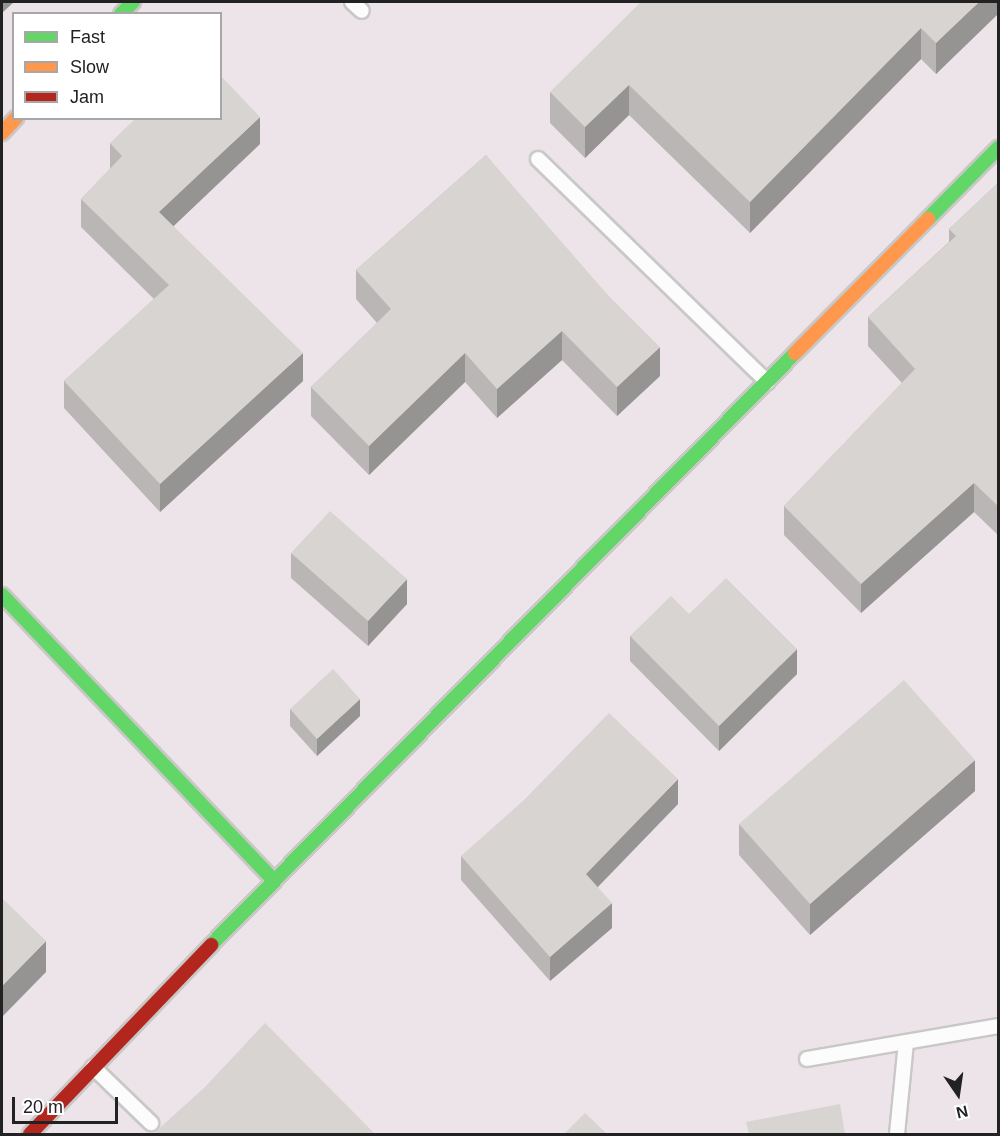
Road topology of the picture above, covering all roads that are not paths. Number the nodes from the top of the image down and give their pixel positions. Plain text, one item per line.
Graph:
1 (14, 120) edge
2 (2, 133) edge
3 (999, 148) edge
4 (538, 159) dead end
5 (766, 382) junction
6 (2, 596) edge
7 (273, 880) junction
8 (999, 1026) edge
9 (906, 1042) junction
10 (807, 1059) dead end
11 (93, 1067) junction
12 (151, 1123) dead end
13 (30, 1134) edge
14 (897, 1134) edge

1 - 2 street
3 - 5 street
4 - 5 lane
5 - 7 street
6 - 7 street
7 - 11 street
8 - 9 lane
9 - 10 lane
9 - 14 lane
11 - 12 lane
11 - 13 street

